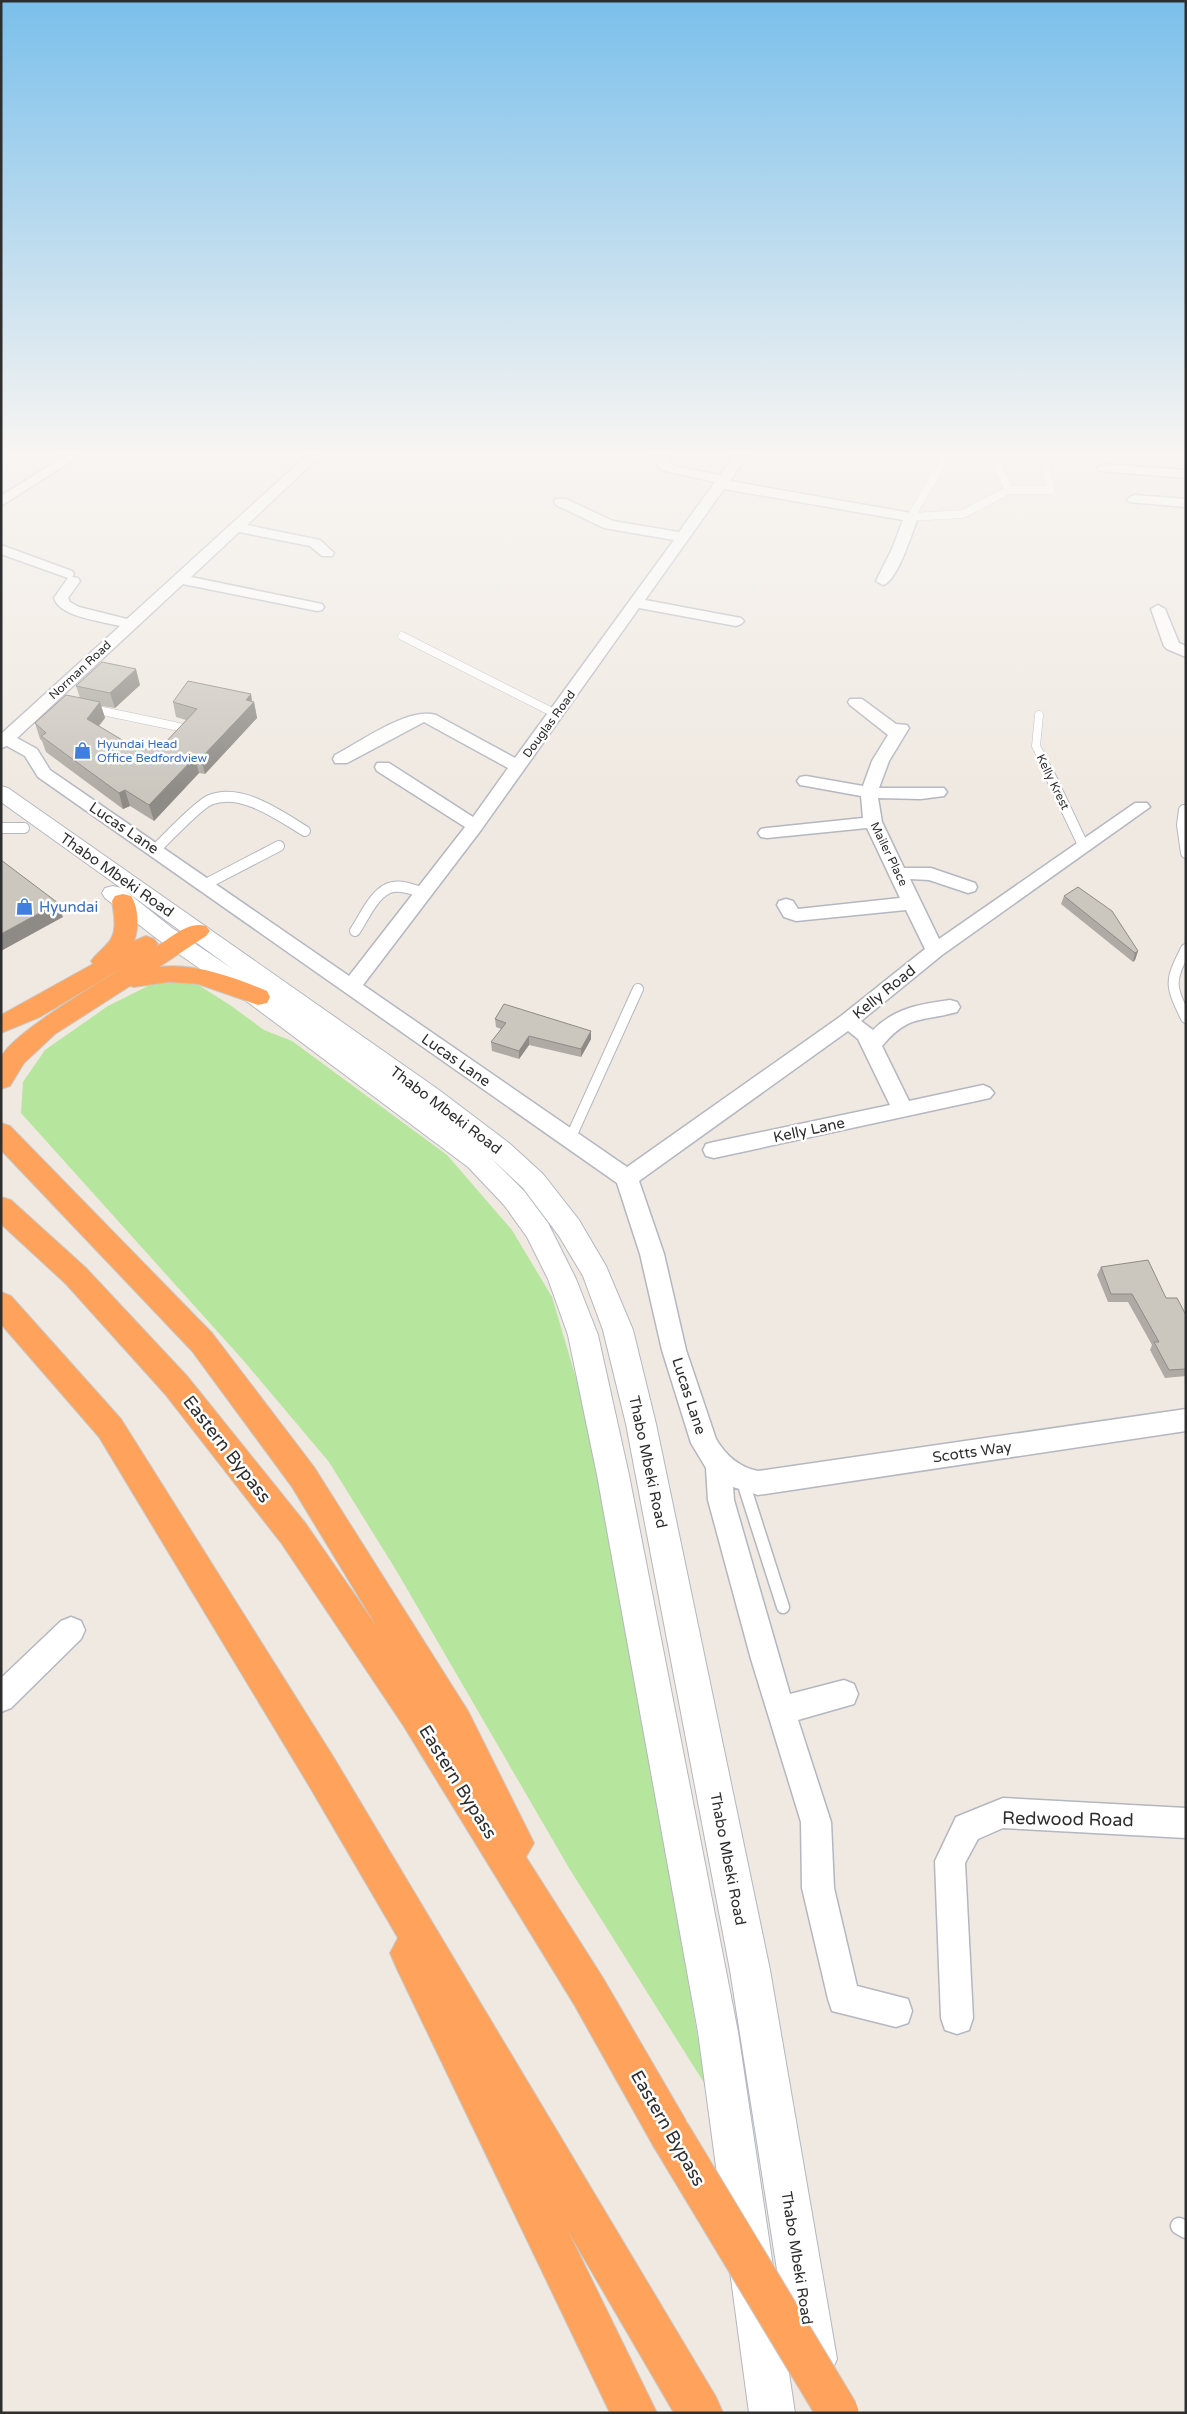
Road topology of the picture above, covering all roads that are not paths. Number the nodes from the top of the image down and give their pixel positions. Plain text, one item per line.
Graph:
1 (49, 569) edge
2 (190, 569) edge
3 (660, 569) edge
4 (889, 569) edge
5 (179, 579) junction
6 (883, 581) dead end
7 (636, 603) junction
8 (317, 607) dead end
9 (1158, 609) dead end
10 (736, 621) dead end
11 (129, 624) junction
12 (402, 636) dead end
13 (1186, 652) edge
14 (856, 702) dead end
15 (82, 707) edge
16 (556, 714) junction
17 (1039, 715) dead end
18 (4, 741) edge
19 (176, 744) edge
20 (341, 759) dead end
21 (383, 767) dead end
22 (518, 767) junction
23 (806, 781) dead end
24 (1, 792) edge
25 (938, 792) dead end
26 (869, 794) junction
27 (1142, 807) dead end
28 (1184, 810) dead end
29 (9, 822) edge
30 (873, 822) junction
31 (475, 826) junction
32 (305, 831) dead end
33 (767, 833) dead end
34 (279, 846) dead end
35 (1084, 847) junction
36 (156, 849) junction
37 (1186, 853) edge
38 (898, 873) junction
39 (206, 884) junction
40 (968, 887) dead end
41 (424, 893) junction
42 (123, 901) junction
43 (913, 904) junction
44 (786, 905) dead end
45 (355, 931) dead end
46 (182, 933) junction
47 (1186, 949) edge
48 (936, 951) junction
49 (352, 987) junction
50 (638, 989) dead end
51 (79, 994) junction
52 (258, 997) junction
53 (950, 1007) dead end
54 (1186, 1018) edge
55 (848, 1021) junction
56 (1, 1025) edge
57 (870, 1046) junction
58 (1, 1080) edge
59 (983, 1093) dead end
60 (903, 1110) junction
61 (1, 1133) edge
62 (570, 1139) junction
63 (714, 1150) dead end
64 (627, 1178) junction
65 (1, 1207) edge
66 (1, 1304) edge
67 (1186, 1420) edge
68 (740, 1475) junction
69 (783, 1607) dead end
70 (71, 1630) dead end
71 (844, 1694) dead end
72 (1, 1698) edge
73 (781, 1710) junction
74 (321, 1771) junction
75 (1186, 1823) edge
76 (589, 1992) junction
77 (896, 2011) dead end
78 (957, 2018) dead end
79 (634, 2413) edge
80 (700, 2413) edge
81 (772, 2413) edge
82 (822, 2413) edge
83 (838, 2413) edge

1 - 11 street
2 - 5 street, Norman Road
3 - 7 street, Douglas Road
4 - 6 street
5 - 8 street
5 - 11 street, Norman Road
7 - 10 street
7 - 16 street, Douglas Road
9 - 13 street
11 - 18 street, Norman Road
12 - 16 lane
14 - 26 street, Mailer Place
15 - 19 lane
16 - 22 street, Douglas Road
17 - 35 lane, Kelly Krest
18 - 36 street, Lucas Lane
20 - 22 street
21 - 31 street
22 - 31 street, Douglas Road
23 - 26 street
24 - 46 main road, Thabo Mbeki Road
25 - 26 street
26 - 30 street, Mailer Place
27 - 35 street, Kelly Road
28 - 37 lane
29 - 42 main road, Thabo Mbeki Road
30 - 33 street
30 - 38 street, Mailer Place
31 - 41 street, Douglas Road
32 - 36 lane
34 - 39 lane
35 - 48 street, Kelly Road
36 - 39 street, Lucas Lane
38 - 40 street
38 - 43 street, Mailer Place
39 - 49 street, Lucas Lane
41 - 45 lane
41 - 49 street, Douglas Road
42 - 46 main road, Thabo Mbeki Road
42 - 51 highway
43 - 44 street
43 - 48 street, Mailer Place
46 - 51 highway
46 - 52 main road, Thabo Mbeki Road
46 - 82 main road, Thabo Mbeki Road
47 - 54 lane
48 - 55 street, Kelly Road
49 - 62 street, Lucas Lane
50 - 62 lane
51 - 52 highway
51 - 56 highway
51 - 58 highway
52 - 81 main road, Thabo Mbeki Road
53 - 57 street
55 - 57 street
55 - 64 street, Kelly Road
57 - 60 street
59 - 60 street, Kelly Lane
60 - 63 street, Kelly Lane
61 - 76 highway
62 - 64 street, Lucas Lane
64 - 68 street, Lucas Lane
65 - 76 highway, Eastern Bypass
66 - 74 highway
67 - 68 street, Scotts Way
68 - 69 lane
68 - 73 street
70 - 72 street
71 - 73 street
73 - 77 street
74 - 79 highway
74 - 80 highway
75 - 78 street, Redwood Road
76 - 83 highway, Eastern Bypass, bridge

